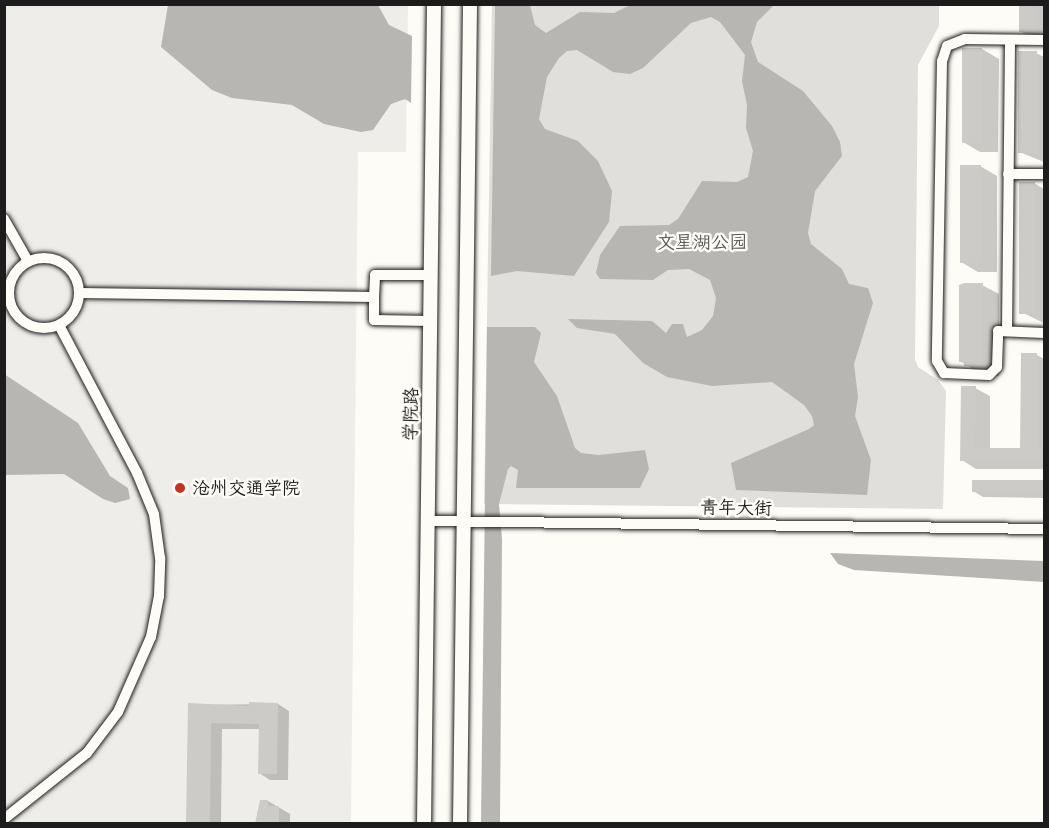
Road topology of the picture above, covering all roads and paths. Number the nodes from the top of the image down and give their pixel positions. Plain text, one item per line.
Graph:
1 (434, 4) edge
2 (470, 4) edge
3 (1010, 40) junction
4 (1044, 40) edge
5 (1008, 174) junction
6 (1044, 174) edge
7 (4, 219) edge
8 (28, 261) junction
9 (431, 276) junction
10 (7, 291) edge
11 (79, 293) junction
12 (374, 297) junction
13 (430, 321) junction
14 (59, 325) junction
15 (1007, 332) junction
16 (1044, 333) edge
17 (427, 521) junction
18 (464, 522) junction
19 (1044, 529) edge
20 (4, 819) edge
21 (424, 824) edge
22 (460, 824) edge

1 - 9 main road, 学院路
2 - 18 main road
3 - 4 street
3 - 5 street
3 - 15 street
5 - 6 street
5 - 15 street
7 - 8 street
8 - 10 street
8 - 11 street
9 - 12 street
9 - 13 main road, 学院路
10 - 14 street
11 - 12 street
11 - 14 street
12 - 13 street
13 - 17 main road, 学院路
14 - 20 street
15 - 16 street
17 - 18 street, 青年大街
17 - 21 main road, 学院路
18 - 19 street, 青年大街
18 - 22 main road

